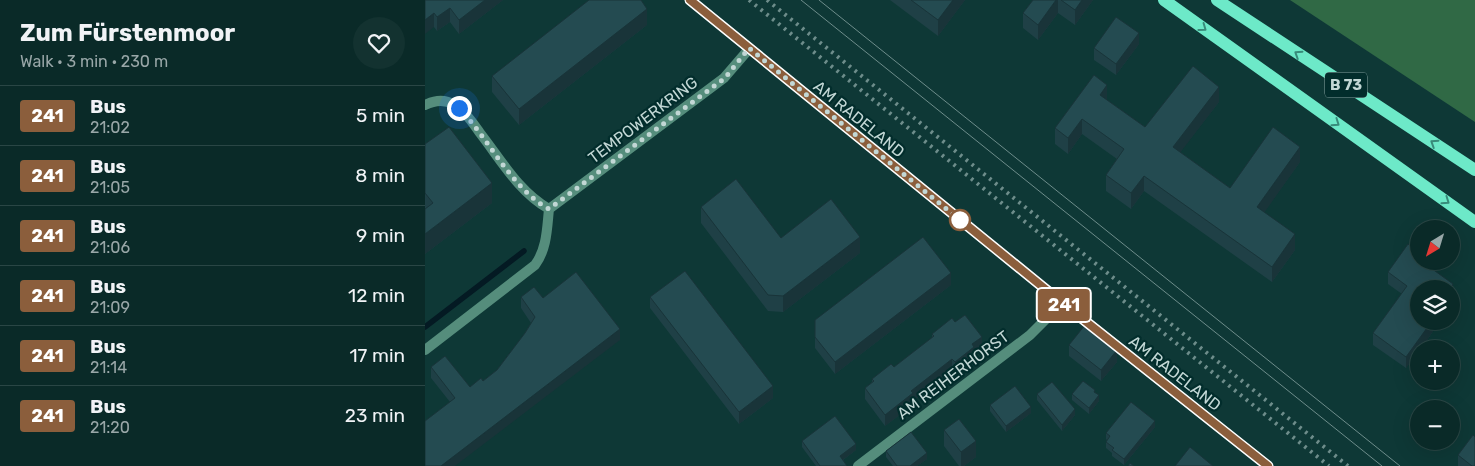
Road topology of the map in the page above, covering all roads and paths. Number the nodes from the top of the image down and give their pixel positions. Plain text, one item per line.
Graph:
1 (690, 0) edge
2 (1164, 0) edge
3 (1217, 0) edge
4 (749, 48) junction
5 (425, 105) edge
6 (1475, 170) edge
7 (549, 209) junction
8 (1475, 222) edge
9 (1060, 301) junction
10 (425, 350) edge
11 (858, 466) edge
12 (1268, 466) edge

1 - 4 street, AM RADELAND
2 -> 8 main road, B 73
6 -> 3 main road, B 73
4 - 7 street, TEMPOWERKRING
4 - 9 street, AM RADELAND
5 - 7 street
7 - 10 street
9 - 11 street, AM REIHERHORST
9 - 12 street, AM RADELAND

